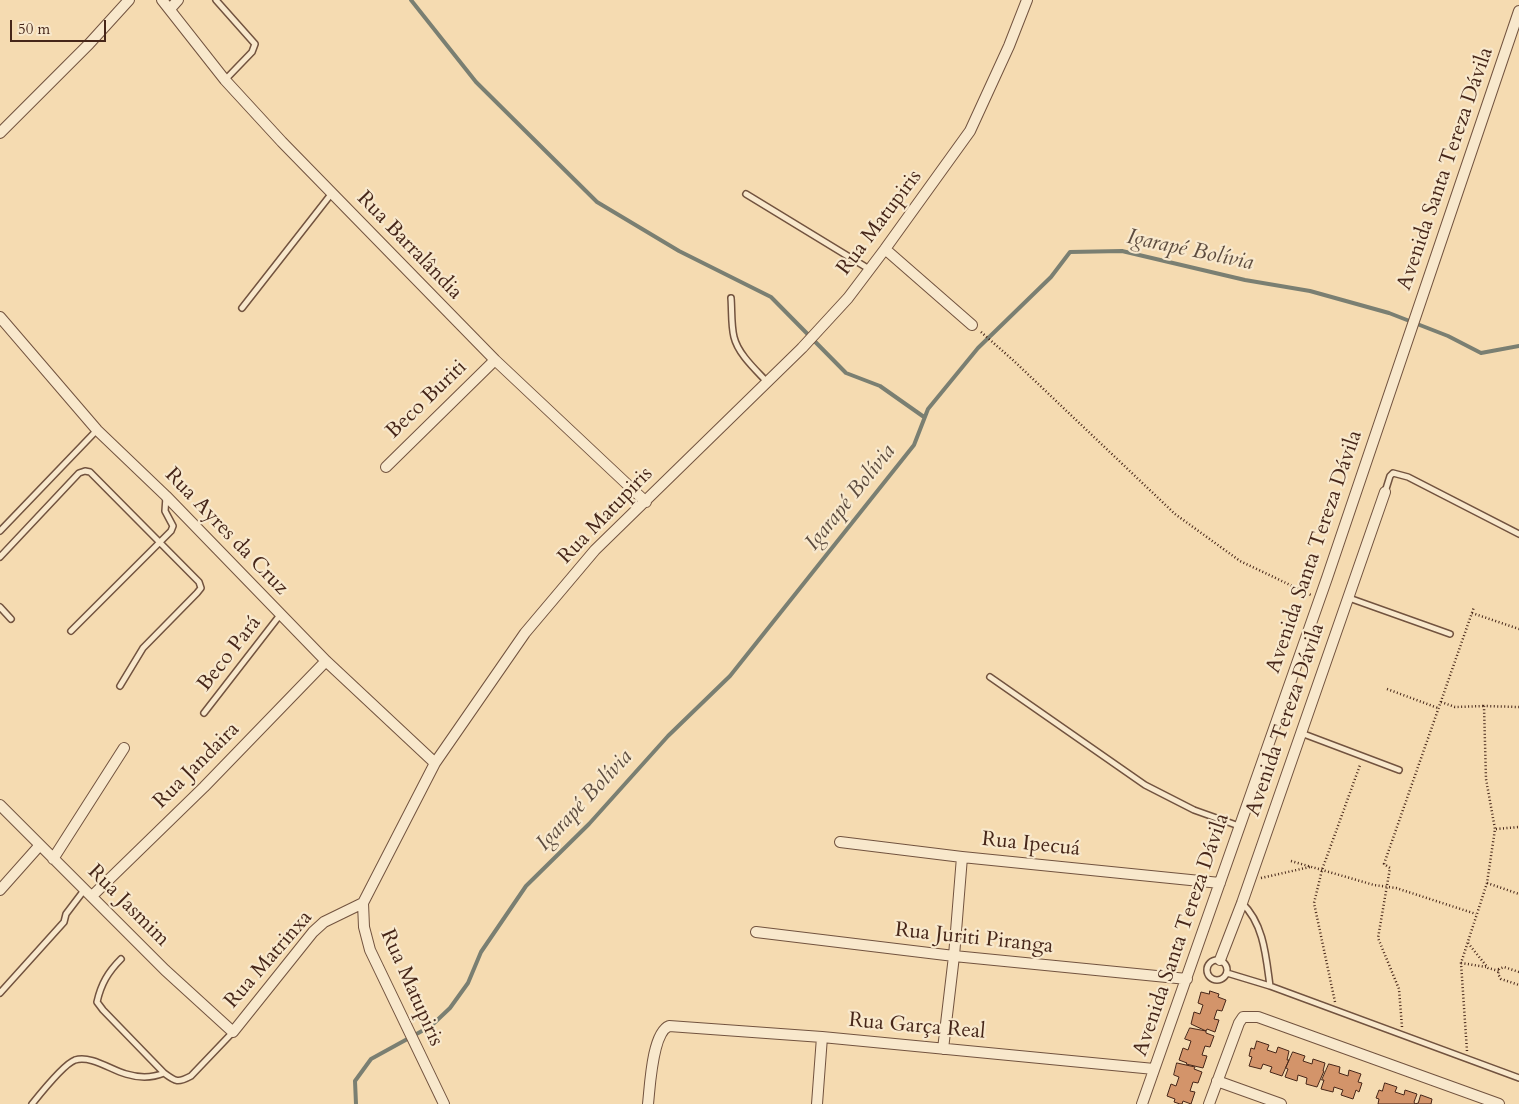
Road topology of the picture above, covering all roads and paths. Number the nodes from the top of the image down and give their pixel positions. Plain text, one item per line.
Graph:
1 (129, 0) edge
2 (162, 0) edge
3 (178, 0) edge
4 (216, 0) edge
5 (1027, 0) edge
6 (170, 9) junction
7 (1519, 11) edge
8 (225, 80) junction
9 (0, 133) edge
10 (332, 194) junction
11 (746, 194) dead end
12 (885, 249) junction
13 (870, 269) junction
14 (731, 298) dead end
15 (242, 308) dead end
16 (0, 318) edge
17 (972, 325) joint
18 (495, 360) junction
19 (768, 382) junction
20 (97, 430) junction
21 (386, 467) dead end
22 (1385, 492) joint
23 (166, 496) junction
24 (646, 502) junction
25 (0, 531) edge
26 (1519, 534) edge
27 (160, 543) junction
28 (0, 557) edge
29 (1348, 598) junction
30 (1320, 599) junction
31 (0, 607) edge
32 (1474, 607) dead end
33 (1472, 613) junction
34 (280, 615) junction
35 (11, 619) dead end
36 (1519, 629) edge
37 (71, 630) dead end
38 (1450, 634) dead end
39 (326, 661) junction
40 (990, 677) dead end
41 (120, 686) dead end
42 (1387, 689) dead end
43 (1440, 702) junction
44 (1484, 706) junction
45 (1519, 707) edge
46 (1438, 708) junction
47 (204, 713) dead end
48 (1301, 733) junction
49 (124, 748) dead end
50 (1363, 757) junction
51 (435, 763) junction
52 (1399, 770) dead end
53 (0, 805) edge
54 (1240, 826) junction
55 (1519, 827) edge
56 (1495, 829) junction
57 (840, 842) dead end
58 (40, 845) junction
59 (962, 857) junction
60 (53, 859) junction
61 (1291, 861) dead end
62 (1311, 866) junction
63 (1322, 870) junction
64 (1250, 881) junction
65 (1220, 883) junction
66 (1487, 883) junction
67 (1387, 887) junction
68 (0, 890) edge
69 (89, 892) junction
70 (1519, 894) edge
71 (362, 903) junction
72 (1242, 903) junction
73 (1476, 914) junction
74 (756, 932) dead end
75 (1468, 943) junction
76 (954, 956) junction
77 (121, 959) dead end
78 (1220, 960) junction
79 (1461, 963) junction
80 (1488, 968) junction
81 (1499, 971) junction
82 (1226, 972) junction
83 (1519, 972) edge
84 (1187, 979) junction
85 (1519, 985) edge
86 (1270, 986) junction
87 (0, 993) edge
88 (1337, 1011) junction
89 (232, 1032) junction
90 (1402, 1035) junction
91 (822, 1037) junction
92 (944, 1049) junction
93 (1468, 1059) junction
94 (1154, 1069) junction
95 (164, 1074) junction
96 (1519, 1078) edge
97 (1217, 1081) junction
98 (32, 1104) edge
99 (444, 1104) edge
100 (648, 1104) edge
101 (817, 1104) edge
102 (1142, 1104) edge
103 (1209, 1104) edge
104 (1281, 1104) edge
105 (1500, 1104) edge

1 - 9 street
2 - 6 street, Rua Barralândia
3 - 6 street
4 - 8 lane
5 - 12 street, Rua Matupiris
6 - 8 street, Rua Barralândia
7 - 30 street, Avenida Santa Tereza Dávila
8 - 10 street, Rua Barralândia
10 - 15 lane
10 - 18 street, Rua Barralândia
11 - 13 lane
12 - 13 street, Rua Matupiris
12 - 17 street
13 - 19 street, Rua Matupiris
14 - 19 lane
16 - 20 street, Rua Ayres da Cruz
17 - 30 path
18 - 21 street, Beco Buriti
18 - 24 street, Rua Barralândia
19 - 24 street, Rua Matupiris
20 - 23 street, Rua Ayres da Cruz
20 - 25 lane
22 - 26 lane
22 - 29 street, Avenida Tereza Dávila
23 - 27 lane
23 - 34 street, Rua Ayres da Cruz
24 - 51 street, Rua Matupiris
27 - 28 lane
27 - 37 lane
27 - 41 lane
29 - 38 lane
29 - 48 street, Avenida Tereza Dávila
30 - 54 street, Avenida Santa Tereza Dávila
31 - 35 lane
32 - 33 path
33 - 36 path
33 - 43 path
34 - 39 street, Rua Ayres da Cruz
34 - 47 lane, Beco Pará
39 - 51 street, Rua Ayres da Cruz
39 - 69 street, Rua Jandaira
40 - 54 lane
42 - 46 path
43 - 44 path
43 - 46 path
44 - 45 path
44 - 56 path
46 - 67 path
48 - 50 lane
48 - 64 street, Avenida Tereza Dávila
49 - 60 street
50 - 52 lane
50 - 63 path
51 - 71 street, Rua Matupiris
53 - 58 street, Rua Jasmim
54 - 65 street, Avenida Santa Tereza Dávila
55 - 56 path
56 - 66 path
57 - 59 street, Rua Ipecuá
58 - 60 street, Rua Jasmim
58 - 68 street
59 - 65 street, Rua Ipecuá
59 - 76 street
60 - 69 street, Rua Jasmim
61 - 62 path
62 - 63 path
62 - 64 path
63 - 67 path
63 - 88 path
64 - 72 street, Avenida Tereza Dávila
65 - 84 street, Avenida Santa Tereza Dávila
66 - 70 path
66 - 73 path
67 - 73 path
67 - 90 path
69 - 87 lane
69 - 89 street, Rua Jasmim
71 - 89 street, Rua Matrinxa
71 - 99 street, Rua Matupiris
72 - 78 street, Avenida Tereza Dávila
72 - 86 lane
73 - 75 path
74 - 76 street, Rua Juriti Piranga
75 - 79 path
75 - 80 path
76 - 84 street, Rua Juriti Piranga
76 - 92 street
77 - 95 lane
78 - 82 lane
78 - 82 lane
79 - 80 path
79 - 93 path
80 - 81 path
81 - 83 path
81 - 85 path
82 - 86 lane
84 - 94 street, Avenida Santa Tereza Dávila
86 - 88 lane
88 - 90 lane
89 - 95 lane
90 - 93 lane
91 - 92 street, Rua Garça Real
91 - 100 street, Rua Garça Real
91 - 101 street
92 - 94 street, Rua Garça Real
93 - 96 lane
94 - 102 street, Avenida Santa Tereza Dávila
95 - 98 lane
97 - 103 street
97 - 104 street
97 - 105 street

